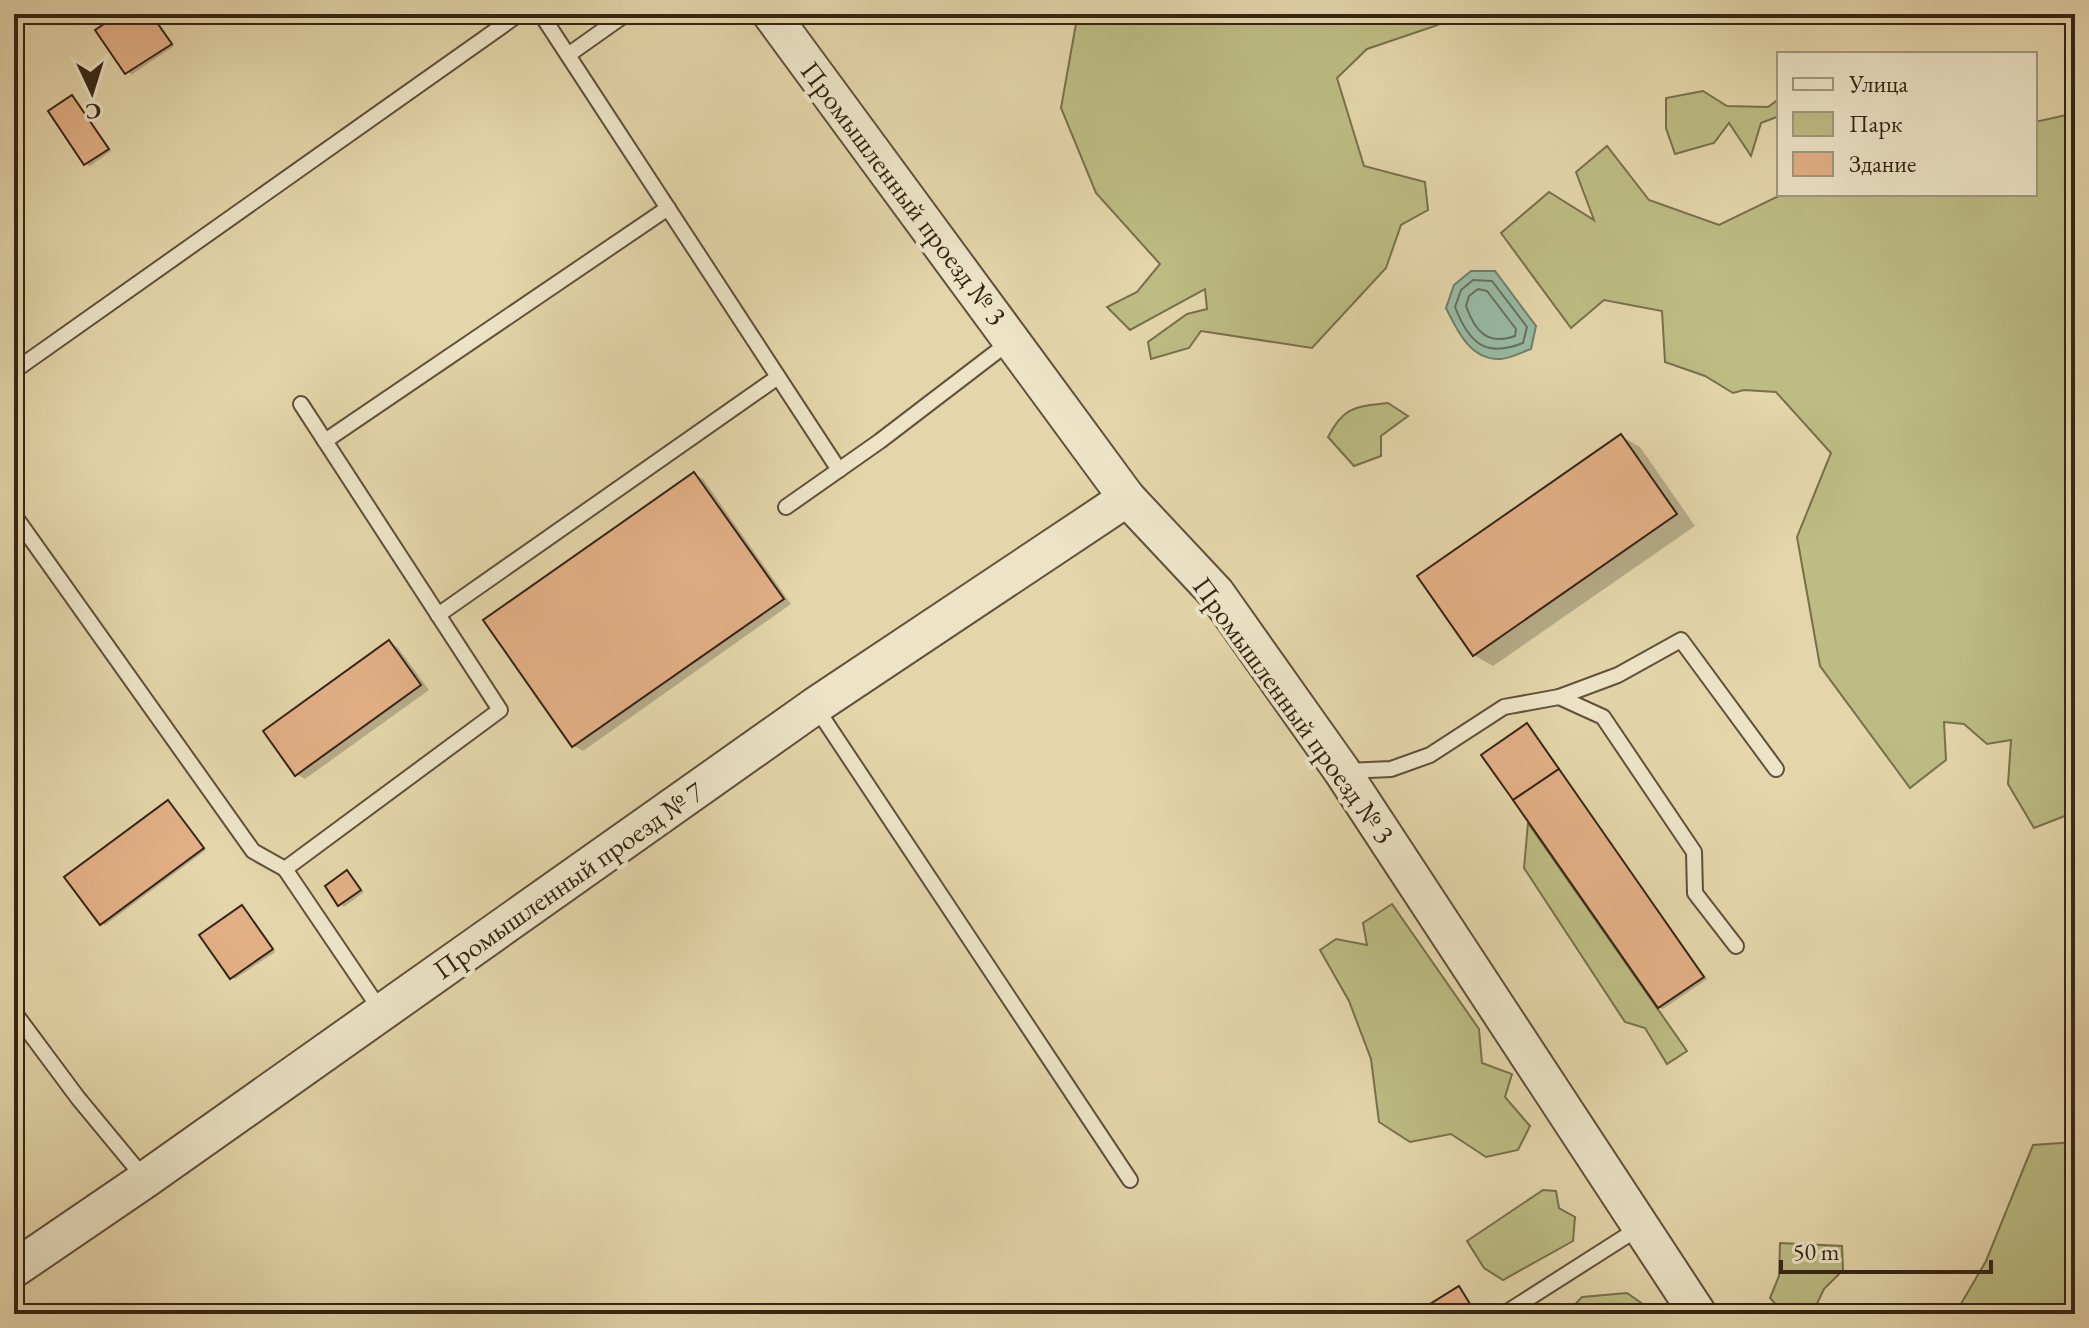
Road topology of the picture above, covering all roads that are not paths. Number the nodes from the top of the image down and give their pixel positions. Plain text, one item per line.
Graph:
1 (519, 14) edge
2 (541, 14) edge
3 (626, 14) edge
4 (771, 14) edge
5 (568, 55) junction
6 (668, 208) junction
7 (1012, 340) junction
8 (14, 371) edge
9 (778, 377) junction
10 (301, 404) dead end
11 (325, 441) junction
12 (839, 470) junction
13 (1127, 498) junction
14 (786, 507) dead end
15 (14, 515) edge
16 (438, 615) junction
17 (1559, 697) junction
18 (815, 706) junction
19 (1776, 769) dead end
20 (1342, 771) junction
21 (285, 869) junction
22 (1736, 946) dead end
23 (14, 1012) edge
24 (382, 1012) junction
25 (146, 1179) junction
26 (1130, 1180) dead end
27 (1642, 1226) junction
28 (14, 1269) edge
29 (1514, 1311) edge
30 (1698, 1314) edge

1 - 8 lane
2 - 5 lane
3 - 5 lane
4 - 7 street, Промышленный проезд № 3
5 - 6 lane
6 - 9 lane
6 - 11 lane
7 - 12 lane
7 - 13 street, Промышленный проезд № 3
9 - 12 lane
9 - 16 lane
10 - 11 lane
11 - 16 lane
12 - 14 lane
13 - 18 street, Промышленный проезд № 7
13 - 20 street, Промышленный проезд № 3
15 - 21 lane
16 - 21 lane
17 - 19 lane
17 - 20 lane
17 - 22 lane
18 - 24 street, Промышленный проезд № 7
18 - 26 lane
20 - 27 street, Промышленный проезд № 3
21 - 24 lane
23 - 25 lane
24 - 25 street, Промышленный проезд № 7
25 - 28 street, Промышленный проезд № 7
27 - 29 lane
27 - 30 street, Промышленный проезд № 3

